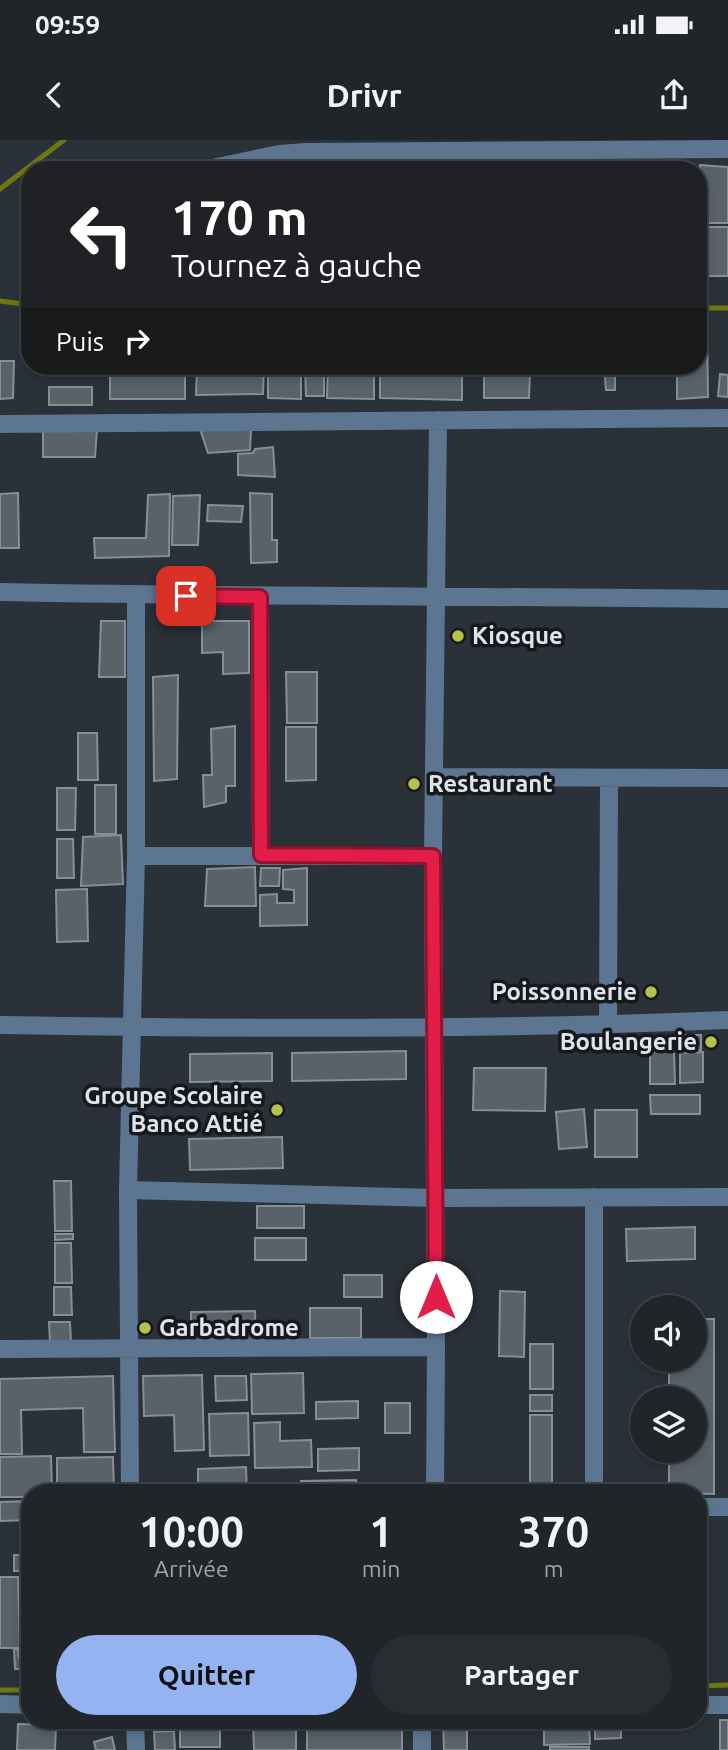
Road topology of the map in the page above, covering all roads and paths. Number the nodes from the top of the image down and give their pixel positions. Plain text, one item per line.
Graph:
1 (728, 149) edge
2 (249, 161) edge
3 (728, 418) edge
4 (438, 420) junction
5 (0, 424) edge
6 (0, 592) edge
7 (136, 595) junction
8 (435, 595) junction
9 (260, 597) junction
10 (728, 600) edge
11 (435, 777) junction
12 (609, 778) junction
13 (728, 778) edge
14 (261, 855) junction
15 (136, 856) junction
16 (433, 856) junction
17 (728, 1020) edge
18 (608, 1025) junction
19 (0, 1026) edge
20 (131, 1027) junction
21 (435, 1027) junction
22 (128, 1190) junction
23 (594, 1197) junction
24 (728, 1197) edge
25 (436, 1198) junction
26 (436, 1347) junction
27 (127, 1348) junction
28 (0, 1349) edge
29 (130, 1484) edge
30 (435, 1484) edge
31 (594, 1484) edge
32 (707, 1507) edge
33 (728, 1507) edge
34 (0, 1704) edge
35 (21, 1705) edge
36 (707, 1705) edge
37 (728, 1705) edge
38 (135, 1729) edge
39 (422, 1729) edge
40 (136, 1750) edge
41 (422, 1750) edge

1 - 2 street
3 - 4 street
4 - 5 street
4 - 8 street
6 - 7 street
7 - 9 street
7 - 15 street
8 - 9 street
8 - 10 street
8 - 11 street
9 - 14 street
11 - 12 street
11 - 16 street
12 - 13 street
12 - 18 street
14 - 15 street
14 - 16 street
15 - 20 street
16 - 21 street
17 - 18 street
18 - 21 street
19 - 20 street
20 - 21 street
20 - 22 street
21 - 25 street
22 - 25 street
22 - 27 street
23 - 24 street
23 - 25 street
23 - 31 street
25 - 26 street
26 - 27 street
26 - 30 street
27 - 28 street
27 - 29 street
32 - 33 street
34 - 35 street
36 - 37 street
38 - 40 street
39 - 41 street

